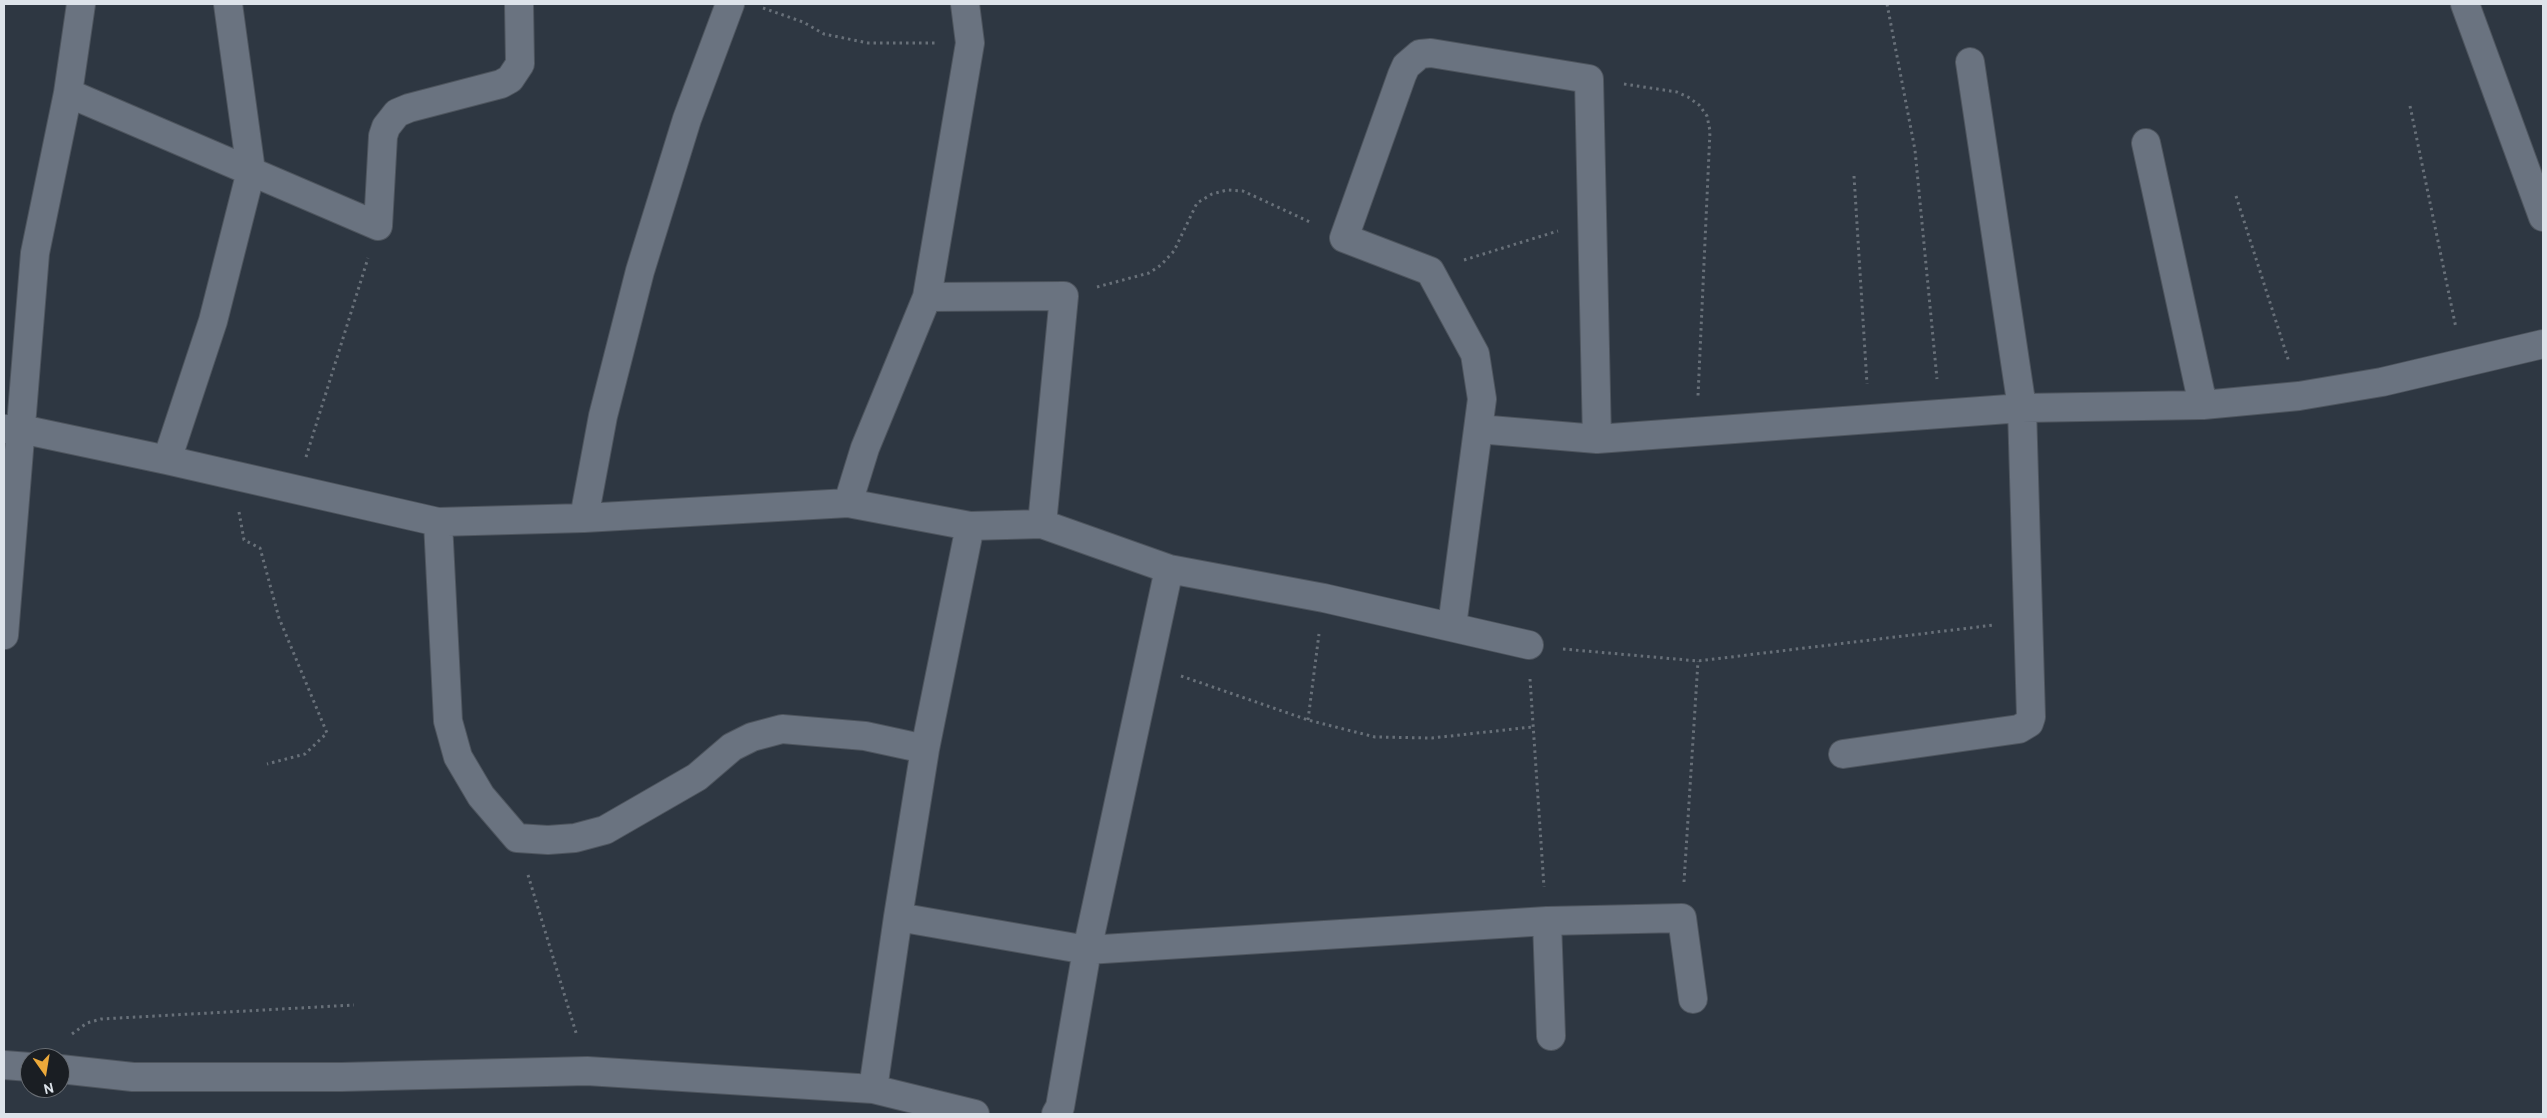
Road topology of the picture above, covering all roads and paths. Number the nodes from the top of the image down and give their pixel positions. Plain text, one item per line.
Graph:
1 (81, 4) edge
2 (228, 4) edge
3 (519, 4) edge
4 (730, 4) edge
5 (965, 4) edge
6 (1886, 4) edge
7 (2465, 4) edge
8 (759, 7) dead end
9 (970, 43) junction
10 (1970, 62) dead end
11 (1589, 79) junction
12 (68, 93) junction
13 (2410, 106) dead end
14 (2146, 142) dead end
15 (251, 171) junction
16 (1854, 176) dead end
17 (2236, 196) dead end
18 (2543, 217) edge
19 (1594, 220) junction
20 (378, 226) junction
21 (1344, 238) junction
22 (1430, 271) junction
23 (1064, 296) junction
24 (927, 297) junction
25 (2543, 344) edge
26 (2464, 364) junction
27 (2299, 396) junction
28 (2203, 405) junction
29 (2022, 408) junction
30 (1940, 414) junction
31 (1869, 420) junction
32 (12, 429) edge
33 (1478, 429) junction
34 (1696, 432) junction
35 (1597, 439) junction
36 (167, 460) junction
37 (240, 476) junction
38 (296, 489) junction
39 (848, 503) junction
40 (584, 518) junction
41 (438, 522) junction
42 (1042, 524) junction
43 (970, 526) junction
44 (1170, 569) junction
45 (1324, 598) junction
46 (5, 621) edge
47 (2030, 621) junction
48 (1452, 626) junction
49 (1529, 645) junction
50 (1698, 661) junction
51 (1149, 665) junction
52 (1308, 720) junction
53 (1532, 727) junction
54 (926, 749) junction
55 (1843, 754) dead end
56 (267, 764) dead end
57 (517, 838) junction
58 (898, 917) junction
59 (1682, 918) junction
60 (1547, 921) junction
61 (1087, 950) junction
62 (1693, 999) dead end
63 (354, 1005) dead end
64 (1551, 1036) dead end
65 (70, 1037) dead end
66 (4, 1065) edge
67 (20, 1066) edge
68 (70, 1070) edge
69 (588, 1071) junction
70 (873, 1089) junction
71 (975, 1114) edge
72 (1056, 1114) edge

1 - 12 street
2 - 15 street
3 - 20 street
4 - 40 street
5 - 9 street
6 - 30 path
7 - 18 street
8 - 9 path
9 - 24 street
10 - 29 street
11 - 19 street
11 - 21 street
11 - 34 path
12 - 15 street
12 - 32 street
13 - 26 path
14 - 28 street
15 - 20 street
15 - 36 street
16 - 31 path
17 - 27 path
19 - 22 path
19 - 35 street
20 - 38 path
21 - 22 street
21 - 23 path
22 - 33 street
23 - 24 street
23 - 42 street
24 - 39 street
25 - 26 street
26 - 27 street
27 - 28 street
28 - 29 street
29 - 30 street
29 - 47 street
30 - 31 street
31 - 34 street
32 - 36 street
32 - 46 street
33 - 35 street
33 - 48 street
34 - 35 street
36 - 37 street
37 - 38 street
37 - 56 path
38 - 41 street
39 - 40 street
39 - 43 street
40 - 41 street
41 - 57 street
42 - 43 street
42 - 44 street
43 - 54 street
44 - 45 street
44 - 51 street
45 - 48 street
45 - 52 path
47 - 50 path
47 - 55 street
48 - 49 street
49 - 50 path
49 - 53 path
50 - 59 path
51 - 52 path
51 - 61 street
52 - 53 path
53 - 60 path
54 - 57 street
54 - 58 street
57 - 69 path
58 - 61 street
58 - 70 street
59 - 60 street
59 - 62 street
60 - 61 street
60 - 64 street
61 - 72 street
63 - 65 path
66 - 67 street
68 - 69 street
69 - 70 street
70 - 71 street

